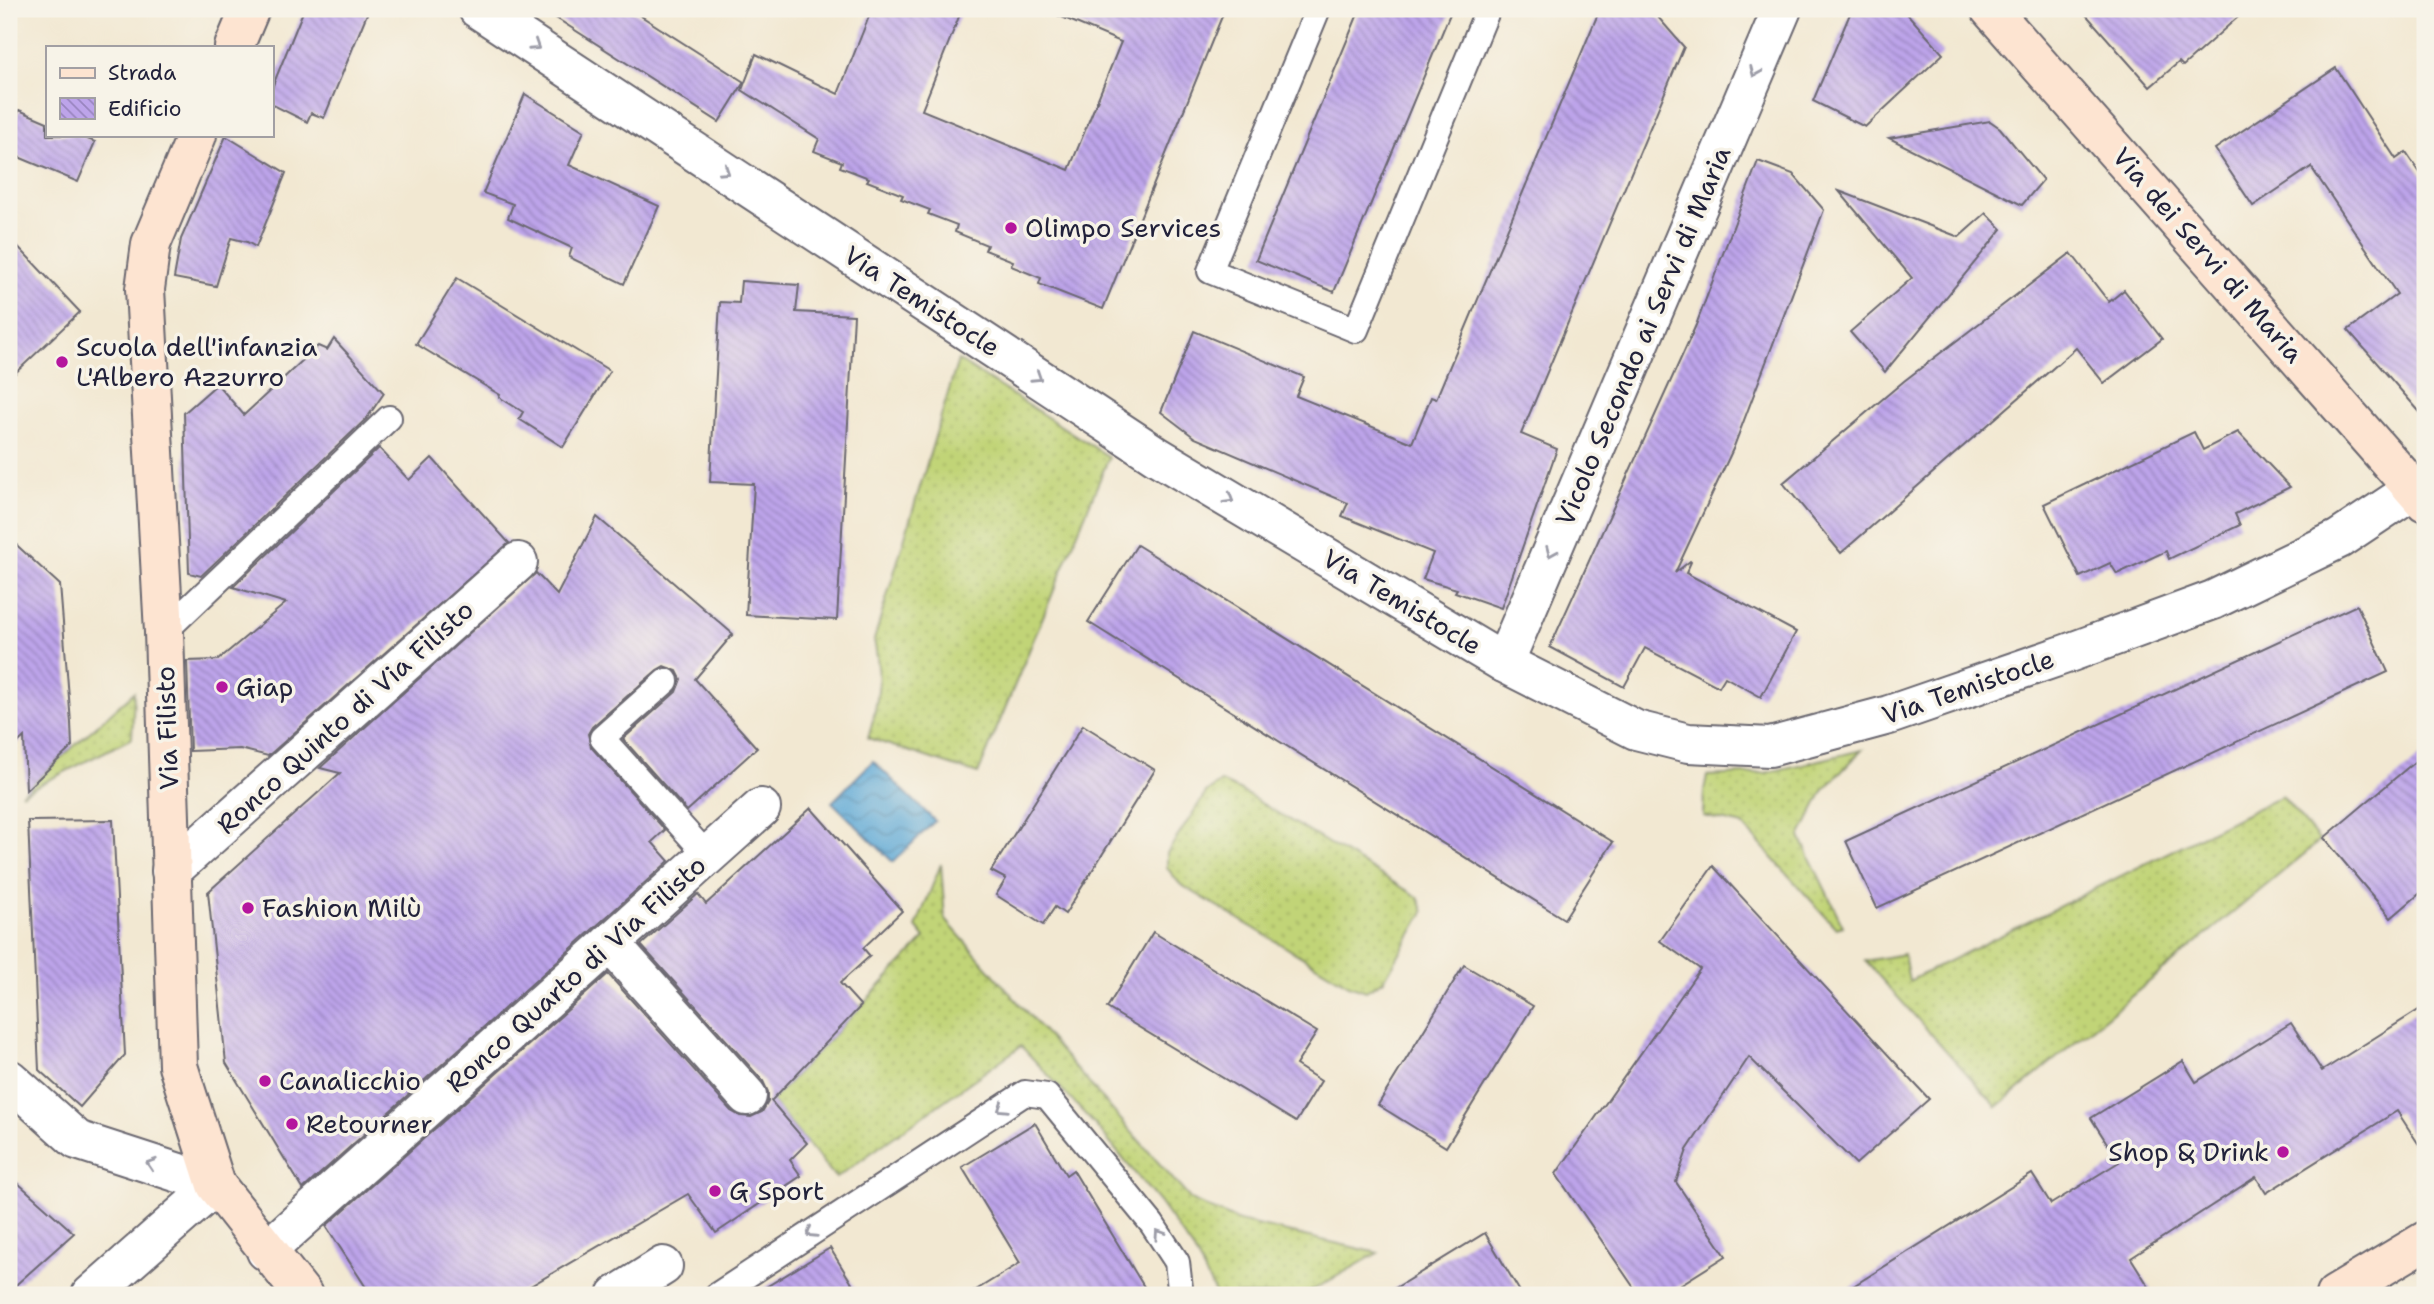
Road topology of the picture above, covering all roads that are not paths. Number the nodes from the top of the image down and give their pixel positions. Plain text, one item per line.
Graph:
1 (250, 9) edge
2 (478, 9) edge
3 (1318, 9) edge
4 (1489, 9) edge
5 (1782, 9) edge
6 (1990, 9) edge
7 (234, 46) edge
8 (197, 136) edge
9 (389, 418) dead end
10 (2420, 496) edge
11 (518, 562) dead end
12 (164, 632) junction
13 (1504, 663) junction
14 (666, 681) dead end
15 (761, 808) dead end
16 (708, 856) junction
17 (171, 871) junction
18 (610, 943) junction
19 (9, 1079) edge
20 (747, 1096) dead end
21 (216, 1185) junction
22 (2425, 1241) edge
23 (266, 1251) junction
24 (663, 1266) dead end
25 (2347, 1292) edge
26 (91, 1295) edge
27 (303, 1295) edge
28 (617, 1295) edge
29 (717, 1295) edge
30 (1176, 1295) edge

1 - 7 street
2 -> 13 street, Via Temistocle
3 - 4 lane
5 -> 13 street, Vicolo Secondo ai Servi di Maria
6 - 10 street, Via dei Servi di Maria
8 - 12 street, Via Filisto
9 - 12 lane
10 - 13 street, Via Temistocle
11 - 17 street, Ronco Quinto di Via Filisto
12 - 17 street, Via Filisto
14 - 16 lane
15 - 16 street, Ronco Quarto di Via Filisto
16 - 18 street, Ronco Quarto di Via Filisto
17 - 21 street, Via Filisto
18 - 20 street
18 - 23 street, Ronco Quarto di Via Filisto
21 -> 19 street
21 - 23 street, Via Filisto
21 - 26 street
22 - 25 street
23 - 27 street, Via Filisto
24 - 28 street
30 -> 29 lane

